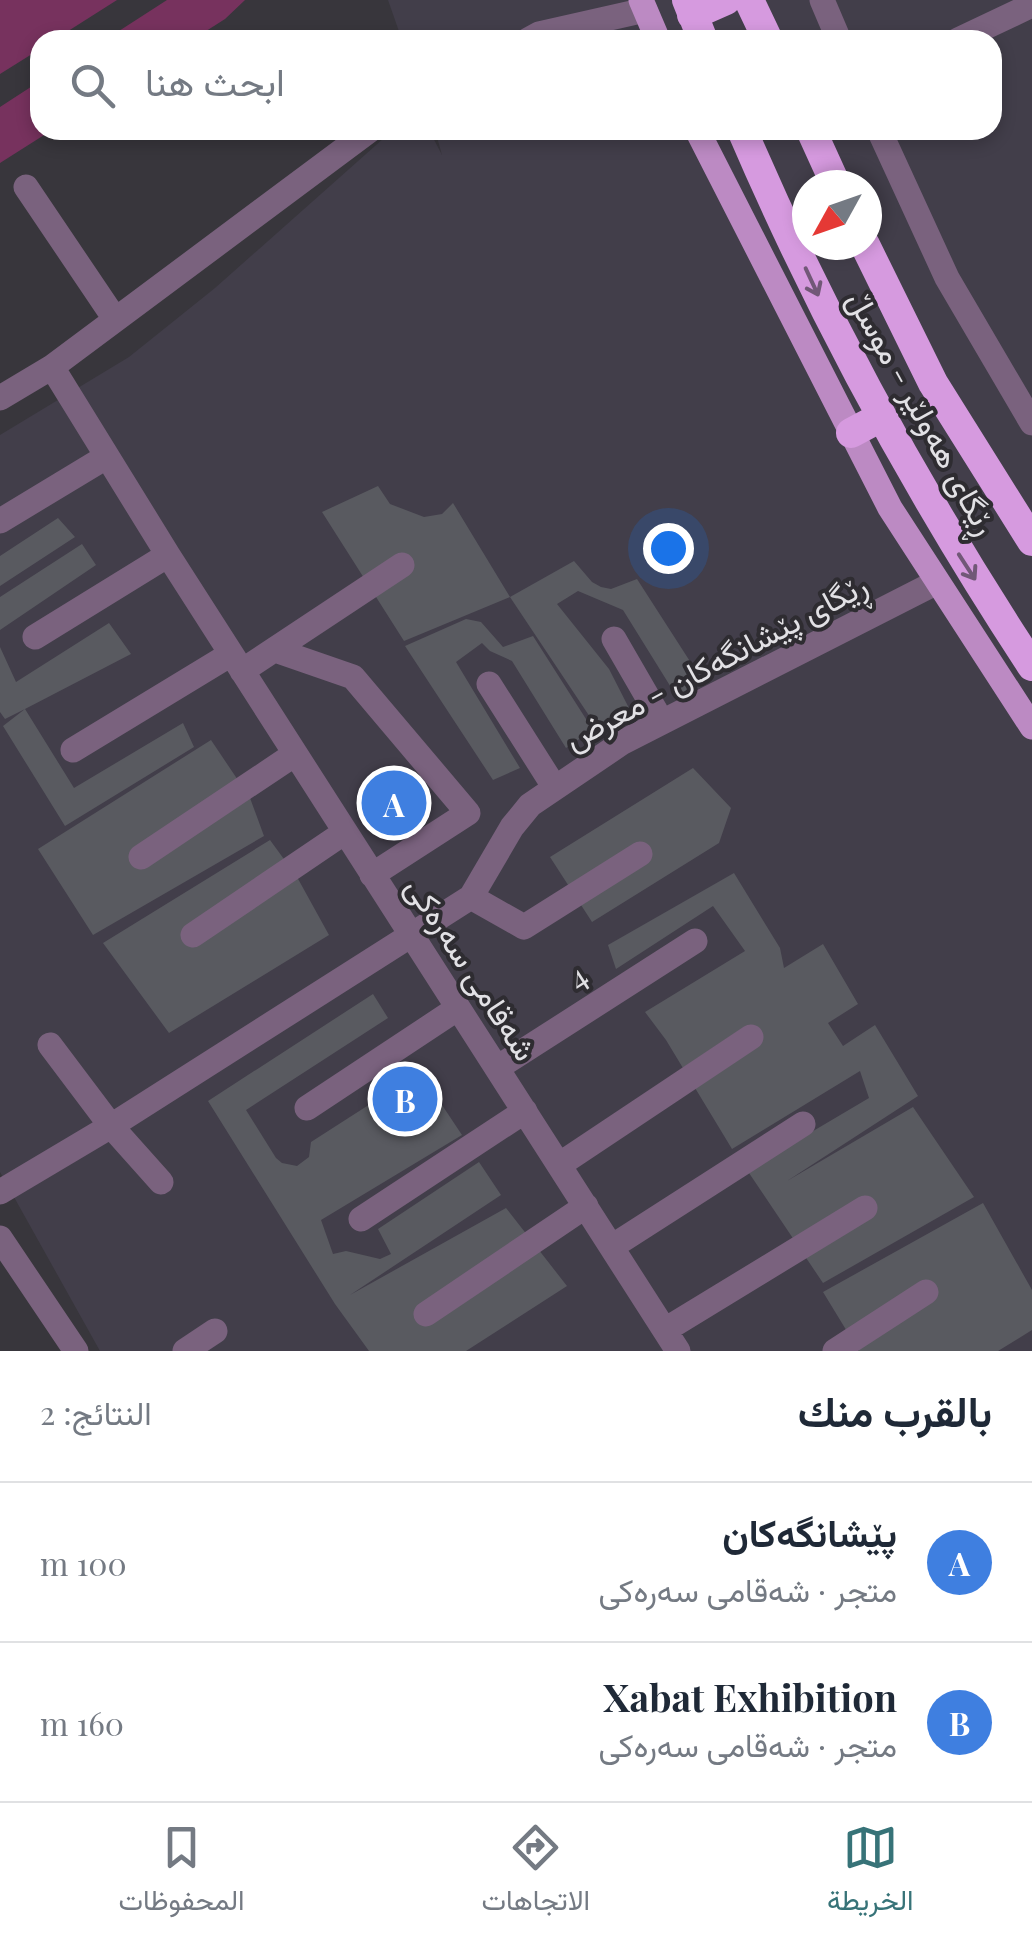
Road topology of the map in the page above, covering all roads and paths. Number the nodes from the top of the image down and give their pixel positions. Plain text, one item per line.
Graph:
1 (726, 0) edge
2 (750, 0) edge
3 (822, 0) edge
4 (643, 5) edge
5 (1032, 5) edge
6 (694, 18) edge
7 (553, 30) edge
8 (654, 30) edge
9 (764, 30) edge
10 (835, 30) edge
11 (979, 30) edge
12 (357, 140) edge
13 (702, 140) edge
14 (747, 140) edge
15 (815, 140) edge
16 (884, 140) edge
17 (829, 170) edge
18 (26, 187) dead end
19 (872, 260) edge
20 (116, 319) junction
21 (52, 366) junction
22 (0, 398) edge
23 (881, 417) junction
24 (1032, 423) edge
25 (851, 432) junction
26 (106, 457) junction
27 (0, 521) edge
28 (1032, 541) edge
29 (168, 555) junction
30 (402, 565) dead end
31 (937, 582) junction
32 (35, 637) dead end
33 (614, 638) dead end
34 (275, 650) junction
35 (237, 663) junction
36 (1032, 666) edge
37 (489, 684) dead end
38 (662, 722) junction
39 (1032, 727) edge
40 (73, 750) dead end
41 (295, 754) junction
42 (555, 788) junction
43 (345, 832) junction
44 (640, 854) dead end
45 (141, 858) dead end
46 (372, 875) junction
47 (471, 897) junction
48 (194, 934) dead end
49 (412, 936) junction
50 (695, 940) dead end
51 (458, 1008) junction
52 (751, 1036) dead end
53 (50, 1045) dead end
54 (496, 1068) junction
55 (307, 1108) dead end
56 (524, 1111) junction
57 (802, 1124) dead end
58 (111, 1126) junction
59 (559, 1165) junction
60 (161, 1182) dead end
61 (0, 1192) edge
62 (586, 1206) junction
63 (865, 1208) dead end
64 (361, 1218) dead end
65 (0, 1238) edge
66 (613, 1246) junction
67 (926, 1292) dead end
68 (426, 1314) dead end
69 (214, 1331) dead end
70 (671, 1340) edge
71 (76, 1351) edge
72 (185, 1351) edge
73 (835, 1351) edge

1 - 6 highway
2 - 9 highway
3 - 10 street
4 - 7 street
4 - 8 main road
5 - 11 street
12 - 20 street
13 - 25 main road
14 -> 23 highway, ڕێگای هەولێر - موسڵ
15 - 17 highway
16 - 24 street
18 - 20 street
19 - 28 highway, ڕێگای هەولێر - موسڵ
20 - 21 street
21 - 22 street
21 - 26 street, شەقامی سەرەکی
23 - 25 highway
23 -> 36 highway, ڕێگای هەولێر - موسڵ
25 - 31 main road
26 - 27 street
26 - 29 street, شەقامی سەرەکی
29 - 32 street
29 - 35 street, شەقامی سەرەکی
30 - 34 street
31 - 38 street, ڕێگای پێشانگەکان - معرض
31 - 39 main road
33 - 38 street
34 - 35 street
34 - 46 street
35 - 40 street
35 - 41 street, شەقامی سەرەکی
37 - 42 street
38 - 42 street, ڕێگای پێشانگەکان - معرض
41 - 43 street, شەقامی سەرەکی
41 - 45 street
42 - 47 street, ڕێگای پێشانگەکان - معرض
43 - 46 street, شەقامی سەرەکی
43 - 48 street
44 - 47 street
46 - 49 street, شەقامی سەرەکی
47 - 49 street, ڕێگای پێشانگەکان - معرض
49 - 51 street, شەقامی سەرەکی
49 - 58 street, ڕێگای پێشانگەکان - معرض
50 - 54 street, 4
51 - 54 street, شەقامی سەرەکی
51 - 55 street
52 - 59 street
53 - 58 street
54 - 56 street, شەقامی سەرەکی
56 - 59 street, شەقامی سەرەکی
56 - 64 street
57 - 66 street
58 - 60 street
58 - 61 street, ڕێگای پێشانگەکان - معرض
59 - 62 street, شەقامی سەرەکی
62 - 66 street, شەقامی سەرەکی
62 - 68 street
63 - 70 street
65 - 71 street
66 - 70 street, شەقامی سەرەکی
67 - 73 street
69 - 72 street

